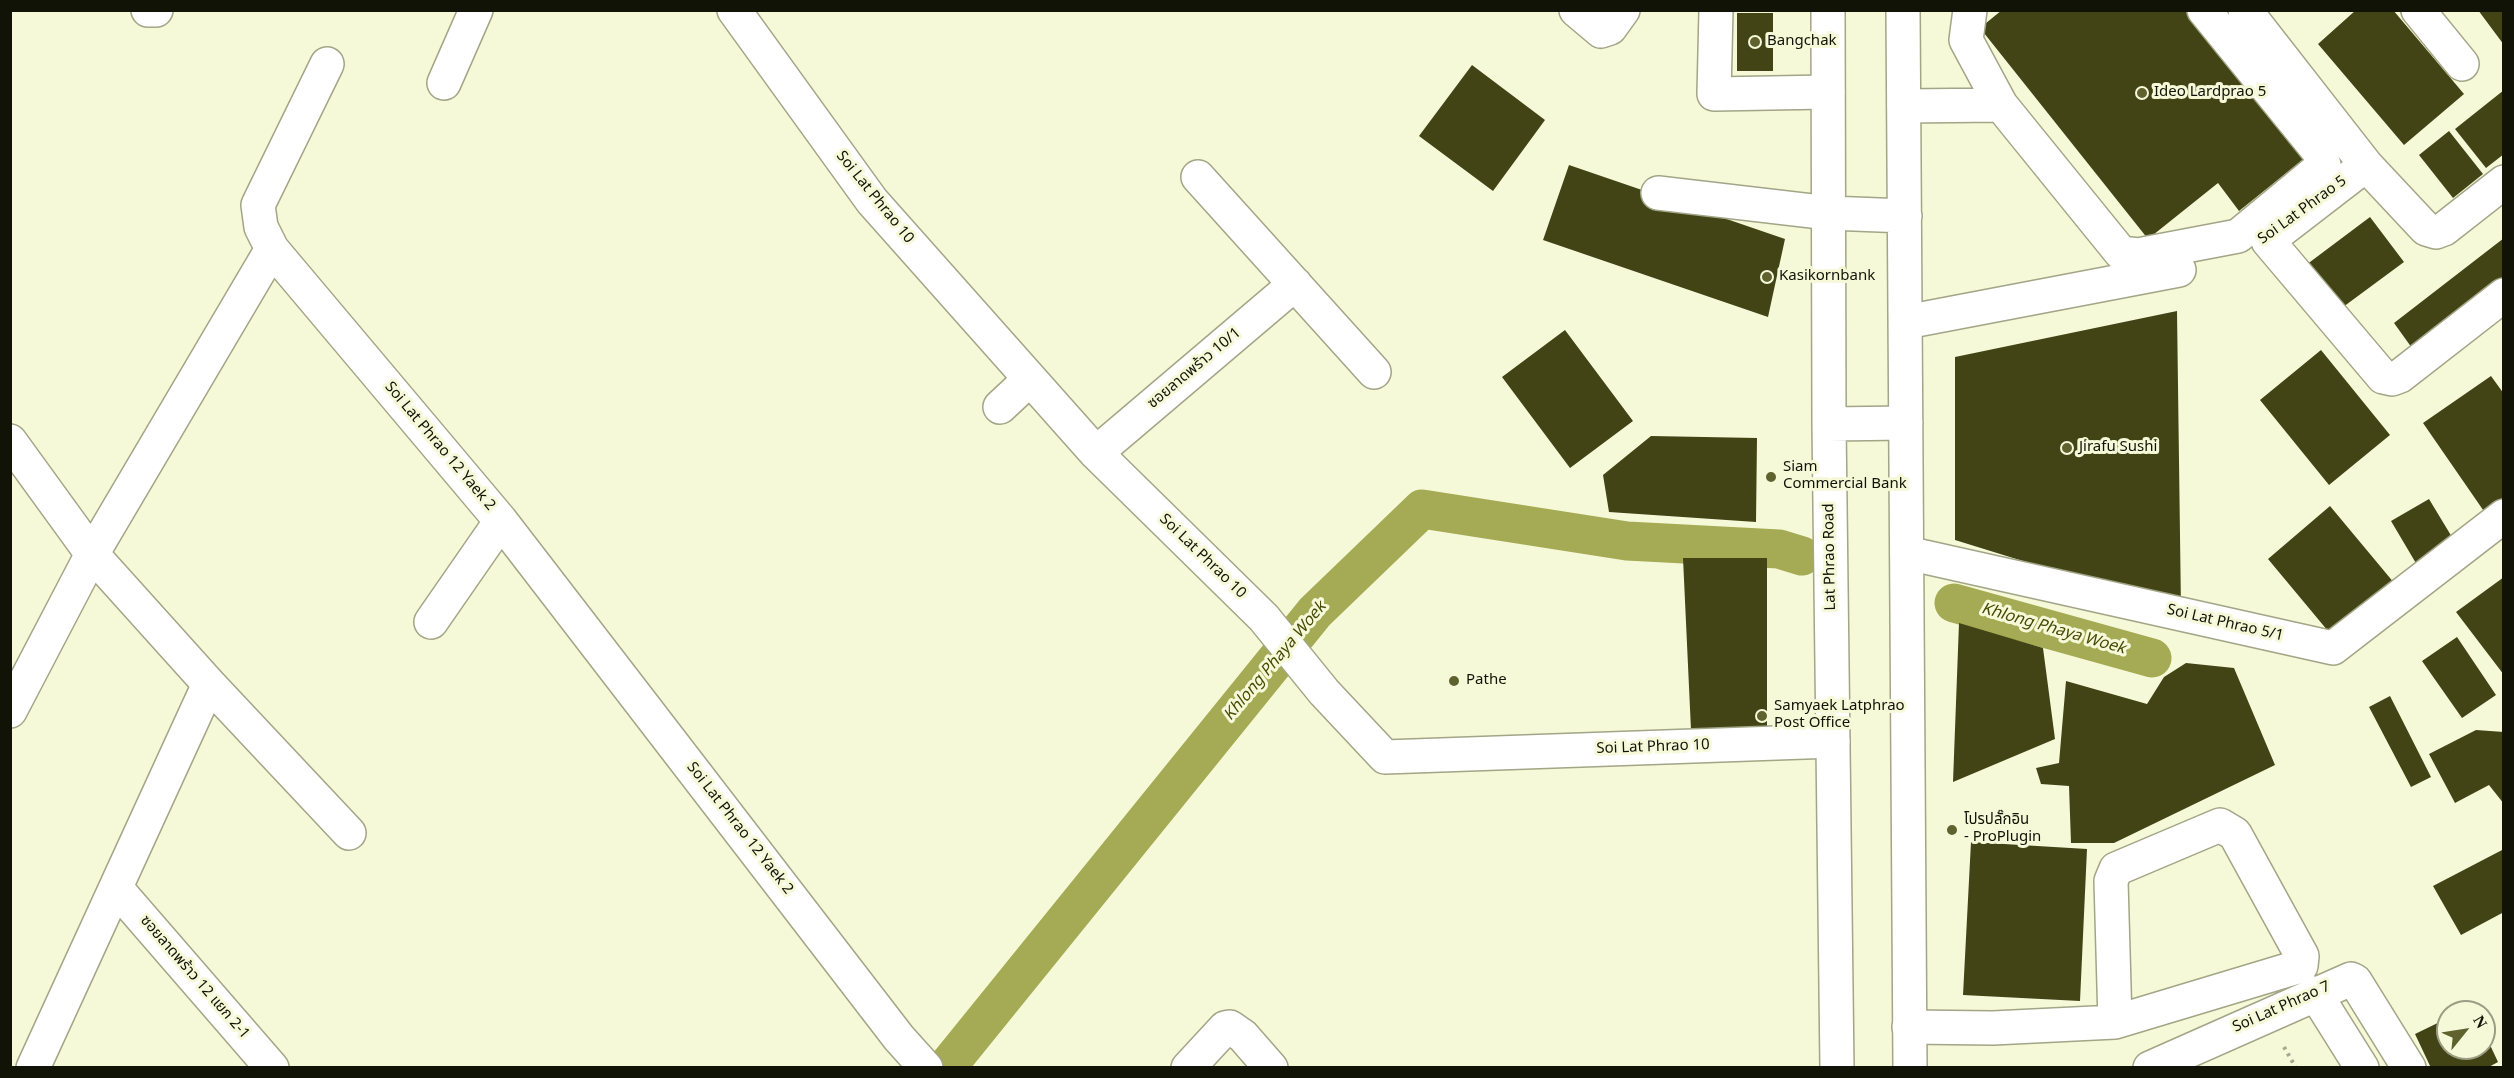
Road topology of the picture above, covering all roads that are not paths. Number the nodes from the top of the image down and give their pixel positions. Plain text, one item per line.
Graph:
1 (148, 10) edge
2 (156, 10) edge
3 (476, 10) edge
4 (734, 10) edge
5 (1576, 10) edge
6 (1623, 10) edge
7 (1716, 10) edge
8 (1828, 10) edge
9 (1903, 10) edge
10 (1970, 10) edge
11 (2204, 10) edge
12 (2245, 10) edge
13 (2418, 10) edge
14 (327, 64) dead end
15 (2462, 64) dead end
16 (444, 83) dead end
17 (1828, 92) junction
18 (2001, 105) junction
19 (1904, 106) junction
20 (2366, 165) junction
21 (1198, 177) dead end
22 (2504, 182) edge
23 (1658, 193) dead end
24 (1829, 213) junction
25 (1905, 216) junction
26 (2268, 241) junction
27 (272, 249) junction
28 (1295, 284) junction
29 (2504, 295) edge
30 (1906, 322) junction
31 (1374, 372) dead end
32 (1030, 379) junction
33 (1000, 406) dead end
34 (1906, 423) junction
35 (1829, 424) junction
36 (10, 441) edge
37 (1096, 453) junction
38 (2504, 516) edge
39 (501, 521) junction
40 (1907, 553) junction
41 (92, 554) junction
42 (431, 622) dead end
43 (209, 684) junction
44 (10, 711) edge
45 (1833, 741) junction
46 (349, 833) dead end
47 (116, 888) junction
48 (2315, 993) junction
49 (2115, 1022) junction
50 (1909, 1027) junction
51 (33, 1068) edge
52 (272, 1068) edge
53 (926, 1068) edge
54 (1188, 1068) edge
55 (1271, 1068) edge
56 (1837, 1068) edge
57 (1910, 1068) edge
58 (2150, 1068) edge
59 (2362, 1068) edge
60 (2409, 1068) edge

1 - 2 street
3 - 16 street
4 - 32 street, Soi Lat Phrao 10
5 - 6 street
7 - 17 street
8 - 17 street, Lat Phrao Road
9 - 19 street
10 - 18 street
11 - 18 street
12 - 20 street
13 - 15 street
14 - 27 street, Soi Lat Phrao 12 Yaek 2
17 - 24 street, Lat Phrao Road
18 - 19 street
19 - 25 street
20 - 22 street
20 - 26 street, Soi Lat Phrao 5
21 - 28 street
23 - 24 street
24 - 25 street
24 - 35 street, Lat Phrao Road
25 - 30 street
26 - 29 street
26 - 30 street, Soi Lat Phrao 5
27 - 39 street, Soi Lat Phrao 12 Yaek 2
27 - 41 street
28 - 31 street
28 - 37 street, ซอยลาดพร้าว 10/1
30 - 34 street
32 - 33 street
32 - 37 street, Soi Lat Phrao 10
34 - 35 street
34 - 40 street
35 - 45 street, Lat Phrao Road
36 - 41 street
37 - 45 street, Soi Lat Phrao 10
38 - 40 street, Soi Lat Phrao 5/1
39 - 42 street
39 - 53 street, Soi Lat Phrao 12 Yaek 2
40 - 50 street
41 - 43 street
41 - 44 street
43 - 46 street
43 - 47 street
45 - 56 street, Lat Phrao Road
47 - 51 street
47 - 52 street, ซอยลาดพร้าว 12 แยก 2-1
48 - 58 street, Soi Lat Phrao 7
48 - 59 street
48 - 60 street, Soi Lat Phrao 7
49 - 49 street
49 - 50 street
50 - 57 street
54 - 55 street

